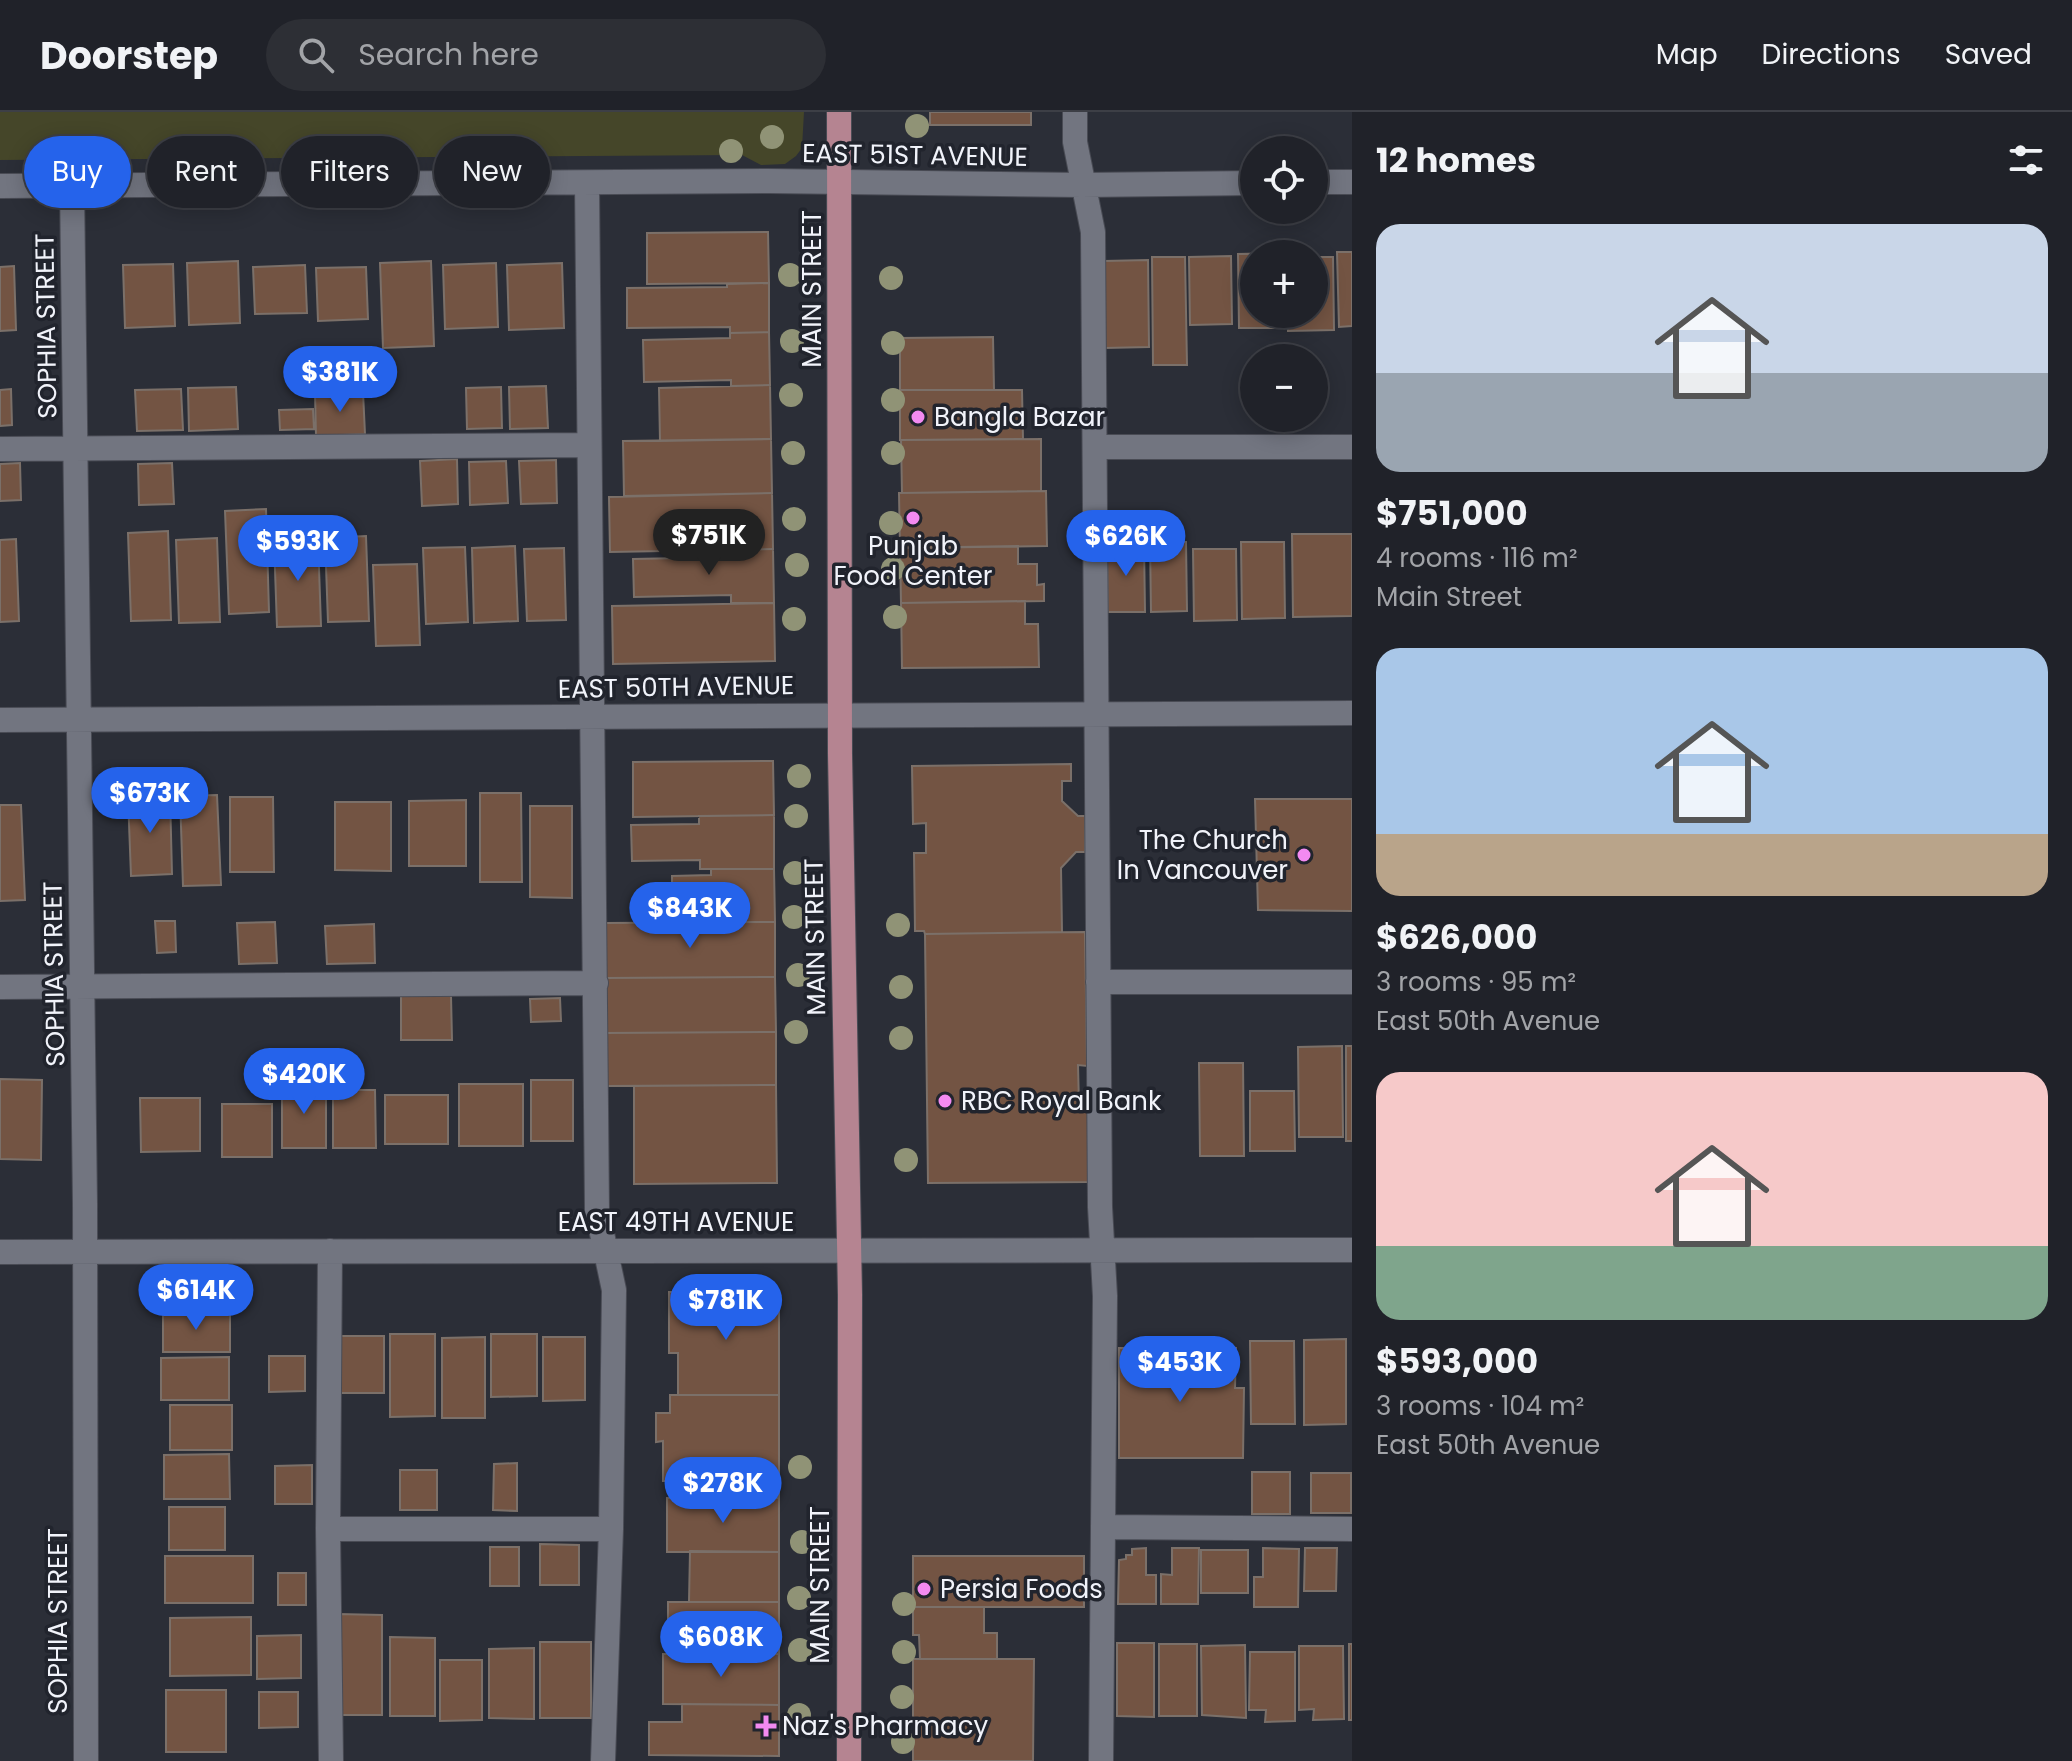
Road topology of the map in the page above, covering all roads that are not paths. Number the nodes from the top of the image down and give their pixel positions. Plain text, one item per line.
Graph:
1 (839, 112) edge
2 (1075, 112) edge
3 (840, 182) junction
4 (1328, 182) edge
5 (1352, 182) edge
6 (587, 183) junction
7 (1240, 183) edge
8 (1082, 185) junction
9 (0, 186) edge
10 (24, 186) edge
11 (131, 186) edge
12 (72, 208) edge
13 (589, 445) junction
14 (1095, 447) junction
15 (1352, 447) edge
16 (0, 449) edge
17 (76, 450) junction
18 (1096, 713) junction
19 (1352, 713) edge
20 (840, 714) junction
21 (593, 716) junction
22 (0, 720) edge
23 (79, 720) junction
24 (1098, 982) junction
25 (1352, 982) edge
26 (596, 983) junction
27 (82, 986) junction
28 (0, 987) edge
29 (605, 1250) junction
30 (1352, 1250) edge
31 (330, 1251) junction
32 (849, 1251) junction
33 (0, 1252) edge
34 (85, 1252) junction
35 (1101, 1252) junction
36 (1103, 1527) junction
37 (328, 1529) junction
38 (611, 1529) junction
39 (1352, 1529) edge
40 (86, 1761) edge
41 (331, 1761) edge
42 (603, 1761) edge
43 (849, 1761) edge
44 (1101, 1761) edge

1 - 3 main road, MAIN STREET
2 - 8 street
3 - 6 street, EAST 51ST AVENUE
3 - 8 street, EAST 51ST AVENUE
3 - 20 main road, MAIN STREET
4 - 5 street
6 - 11 street, EAST 51ST AVENUE
6 - 13 street
7 - 8 street, EAST 51ST AVENUE
8 - 14 street
9 - 10 street, EAST 51ST AVENUE
12 - 17 street, SOPHIA STREET
13 - 17 street
13 - 21 street
14 - 15 street
14 - 18 street
16 - 17 street
17 - 23 street, SOPHIA STREET
18 - 19 street, EAST 50TH AVENUE
18 - 20 street, EAST 50TH AVENUE
18 - 24 street
20 - 21 street, EAST 50TH AVENUE
20 - 32 main road, MAIN STREET
21 - 23 street, EAST 50TH AVENUE
21 - 26 street
22 - 23 street, EAST 50TH AVENUE
23 - 27 street, SOPHIA STREET
24 - 25 street
24 - 35 street
26 - 27 street
26 - 29 street
27 - 28 street
27 - 34 street, SOPHIA STREET
29 - 31 street, EAST 49TH AVENUE
29 - 32 street, EAST 49TH AVENUE
29 - 38 street
30 - 35 street, EAST 49TH AVENUE
31 - 34 street, EAST 49TH AVENUE
31 - 37 street
32 - 35 street, EAST 49TH AVENUE
32 - 43 main road, MAIN STREET
33 - 34 street, EAST 49TH AVENUE
34 - 40 street, SOPHIA STREET
35 - 36 street
36 - 39 street
36 - 44 street
37 - 38 street
37 - 41 street
38 - 42 street

